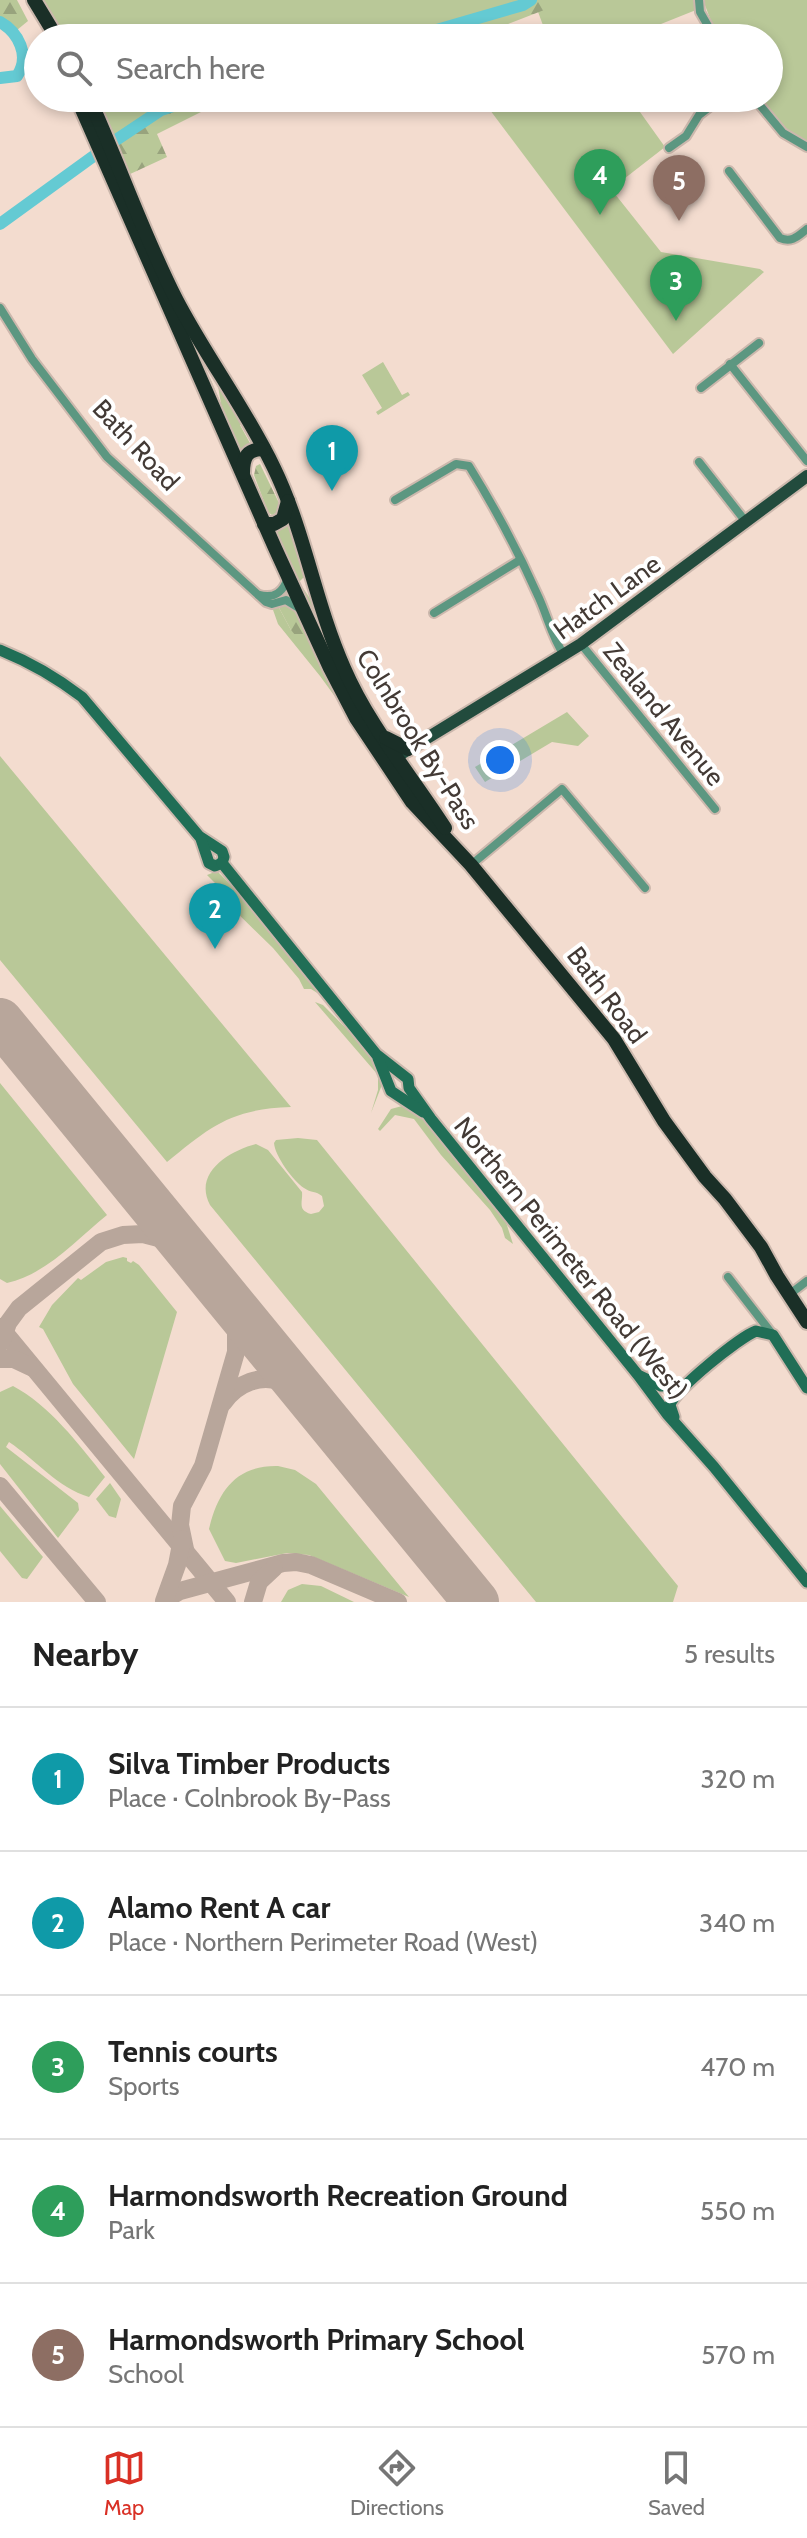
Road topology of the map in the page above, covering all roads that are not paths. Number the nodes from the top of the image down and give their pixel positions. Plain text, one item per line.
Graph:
1 (25, 0) edge
2 (34, 0) edge
3 (699, 0) edge
4 (38, 24) edge
5 (49, 24) edge
6 (706, 24) edge
7 (85, 112) edge
8 (93, 112) edge
9 (703, 112) edge
10 (766, 112) edge
11 (104, 146) junction
12 (807, 147) edge
13 (669, 148) dead end
14 (729, 171) dead end
15 (807, 229) edge
16 (0, 308) edge
17 (759, 343) dead end
18 (730, 364) junction
19 (701, 388) dead end
20 (264, 449) junction
21 (807, 461) edge
22 (699, 462) dead end
23 (243, 475) junction
24 (807, 476) edge
25 (288, 500) junction
26 (395, 500) dead end
27 (746, 522) junction
28 (264, 524) junction
29 (520, 560) junction
30 (288, 577) junction
31 (258, 595) junction
32 (434, 613) dead end
33 (306, 614) junction
34 (581, 644) junction
35 (0, 650) edge
36 (564, 655) junction
37 (396, 761) junction
38 (715, 809) dead end
39 (459, 851) joint
40 (471, 865) junction
41 (645, 888) dead end
42 (376, 1054) junction
43 (401, 1074) junction
44 (389, 1081) junction
45 (409, 1088) junction
46 (398, 1095) junction
47 (431, 1119) junction
48 (728, 1277) dead end
49 (807, 1281) edge
50 (790, 1294) junction
51 (755, 1311) junction
52 (807, 1322) edge
53 (748, 1334) junction
54 (773, 1335) junction
55 (638, 1375) junction
56 (684, 1385) junction
57 (807, 1388) edge
58 (678, 1425) junction
59 (807, 1582) edge

1 - 4 highway
2 - 5 highway
3 - 6 street
7 - 11 highway, Colnbrook By-Pass
8 - 11 highway, Colnbrook By-Pass
9 - 13 street
10 - 12 street
11 - 20 highway, Colnbrook By-Pass
11 - 23 highway, Colnbrook By-Pass
14 - 15 street
16 - 31 street, Bath Road
17 - 18 street
18 - 19 street
18 - 21 street
20 - 23 highway
20 - 25 highway, Colnbrook By-Pass
22 - 27 street
23 - 28 highway, Colnbrook By-Pass
24 - 27 main road, Hatch Lane
25 - 28 highway
25 - 37 highway, Colnbrook By-Pass
26 - 29 street
27 - 34 main road, Hatch Lane
28 - 30 highway, Colnbrook By-Pass
29 - 32 street
29 - 36 street
30 - 31 street
30 - 33 highway, Colnbrook By-Pass
31 - 33 street, Bath Road
33 - 37 highway, Colnbrook By-Pass
34 - 36 main road, Hatch Lane
34 - 38 street, Zealand Avenue
35 - 42 street
36 - 37 main road, Hatch Lane
37 - 39 highway, Colnbrook By-Pass
39 - 40 highway, Bath Road
40 - 41 street
40 - 50 highway, Bath Road
42 - 43 street
42 - 44 street
43 - 44 street
43 - 45 street
44 - 46 street
45 - 46 street
45 - 47 street, Northern Perimeter Road (West)
46 - 47 street, Northern Perimeter Road (West)
47 - 55 street, Northern Perimeter Road (West)
48 - 51 street
49 - 50 street
50 - 52 highway, Bath Road
51 - 53 street
51 - 54 street
53 - 54 street
53 - 56 street
54 - 57 street
55 - 56 street
55 - 58 street, Northern Perimeter Road (West)
56 - 58 street
58 - 59 street, Northern Perimeter Road (West)

